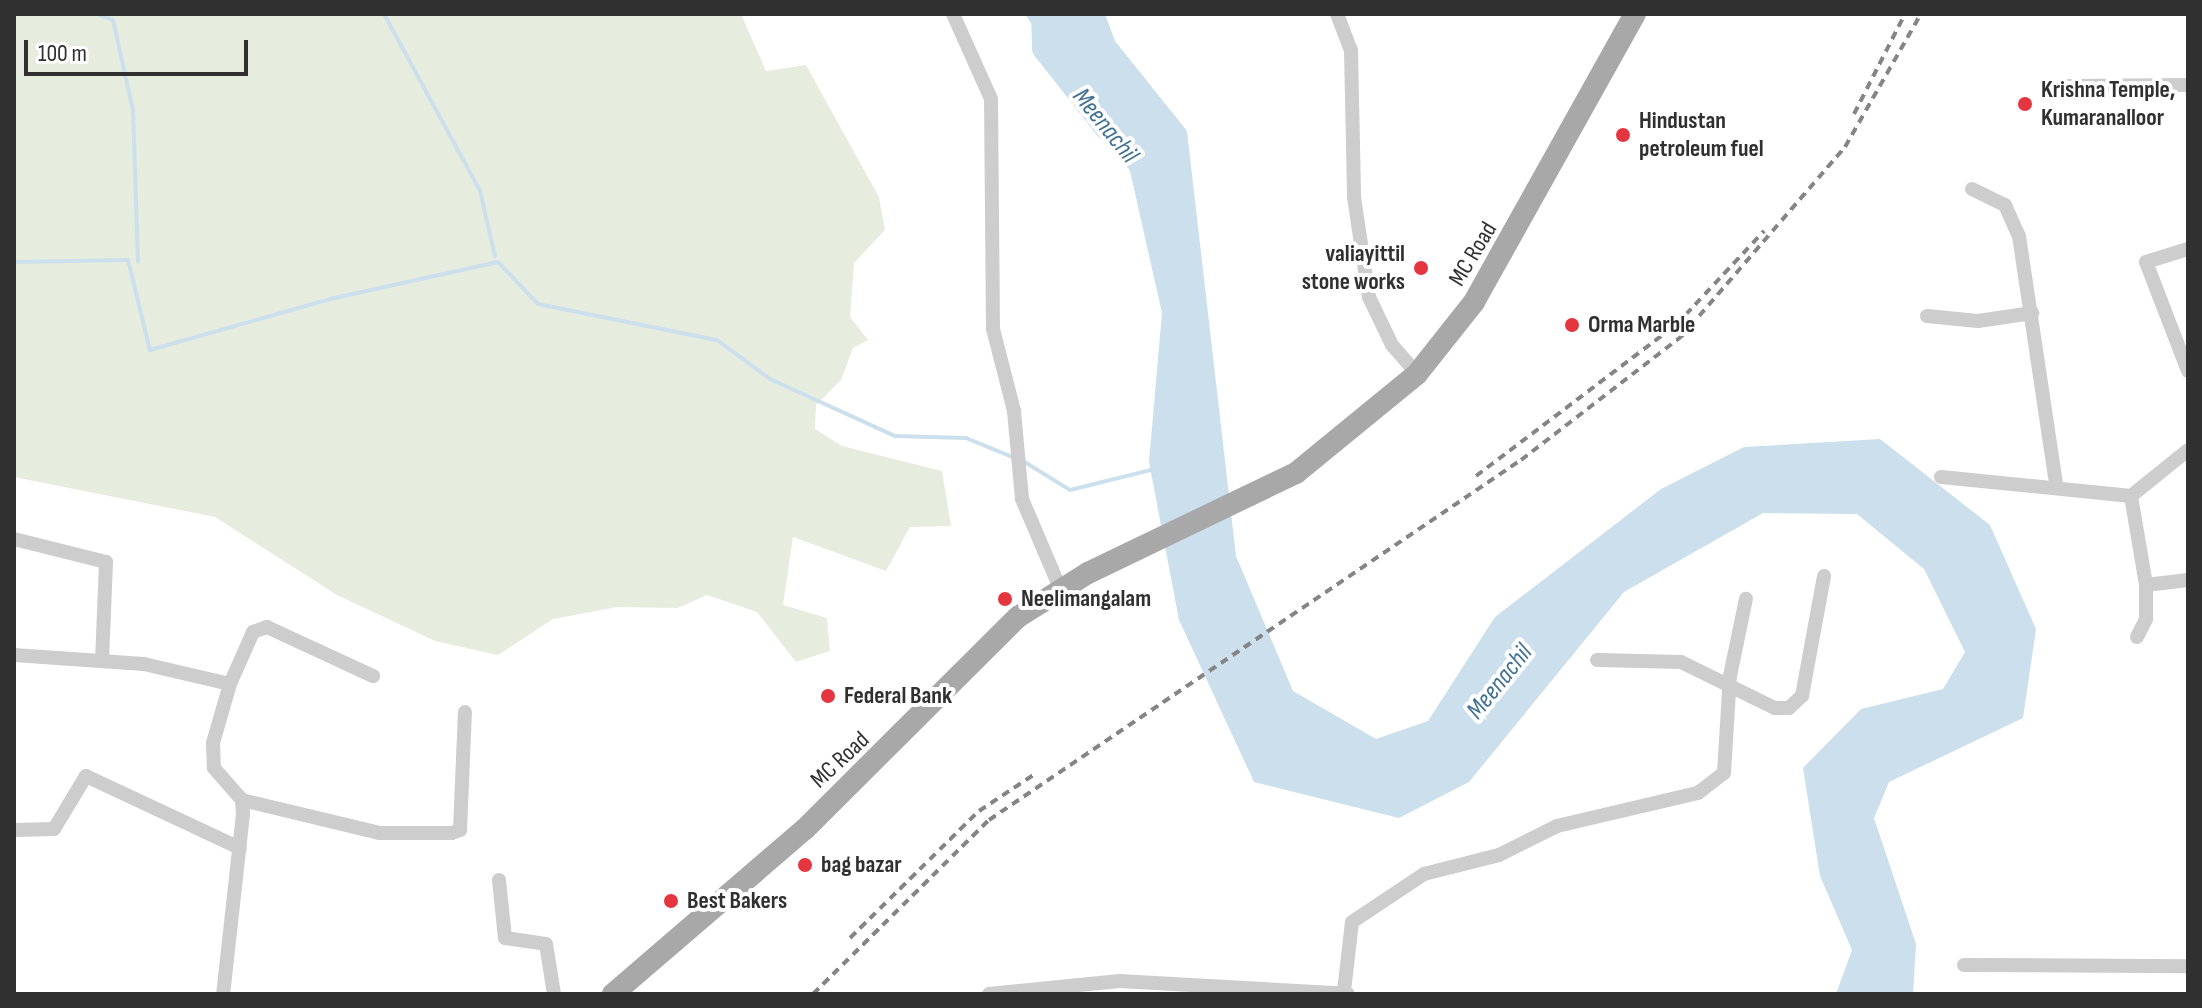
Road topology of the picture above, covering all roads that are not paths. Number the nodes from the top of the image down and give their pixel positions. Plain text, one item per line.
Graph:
1 (953, 14) edge
2 (1337, 14) edge
3 (1635, 14) edge
4 (2188, 85) edge
5 (2068, 86) dead end
6 (1972, 189) dead end
7 (2188, 249) edge
8 (2032, 313) junction
9 (1927, 316) dead end
10 (2188, 371) edge
11 (1417, 374) junction
12 (2188, 450) edge
13 (1941, 477) dead end
14 (2056, 485) junction
15 (2131, 496) junction
16 (14, 539) edge
17 (1824, 576) dead end
18 (2188, 580) edge
19 (2146, 585) junction
20 (1060, 588) junction
21 (1746, 599) dead end
22 (2137, 637) dead end
23 (14, 655) edge
24 (102, 660) junction
25 (1597, 660) dead end
26 (373, 676) dead end
27 (230, 684) junction
28 (1731, 687) junction
29 (465, 712) dead end
30 (242, 800) junction
31 (14, 830) edge
32 (240, 848) junction
33 (499, 880) dead end
34 (1964, 965) dead end
35 (2188, 966) edge
36 (1135, 989) edge
37 (997, 993) edge
38 (1346, 993) edge
39 (223, 994) edge
40 (554, 994) edge
41 (613, 994) edge

1 - 20 street
2 - 11 street
3 - 11 main road, MC Road
4 - 5 street
6 - 8 street
7 - 10 street
8 - 9 street
8 - 14 street
11 - 20 main road, MC Road
12 - 15 street
13 - 14 street
14 - 15 street
15 - 19 street
16 - 24 street
17 - 28 street
18 - 19 street
19 - 22 street
20 - 41 main road, MC Road
21 - 28 street
23 - 24 street
24 - 27 street
25 - 28 street
26 - 27 street
27 - 30 street
28 - 38 street
29 - 30 street
30 - 32 street
31 - 32 street
32 - 39 street
33 - 40 street
34 - 35 street
36 - 37 street
36 - 38 street

